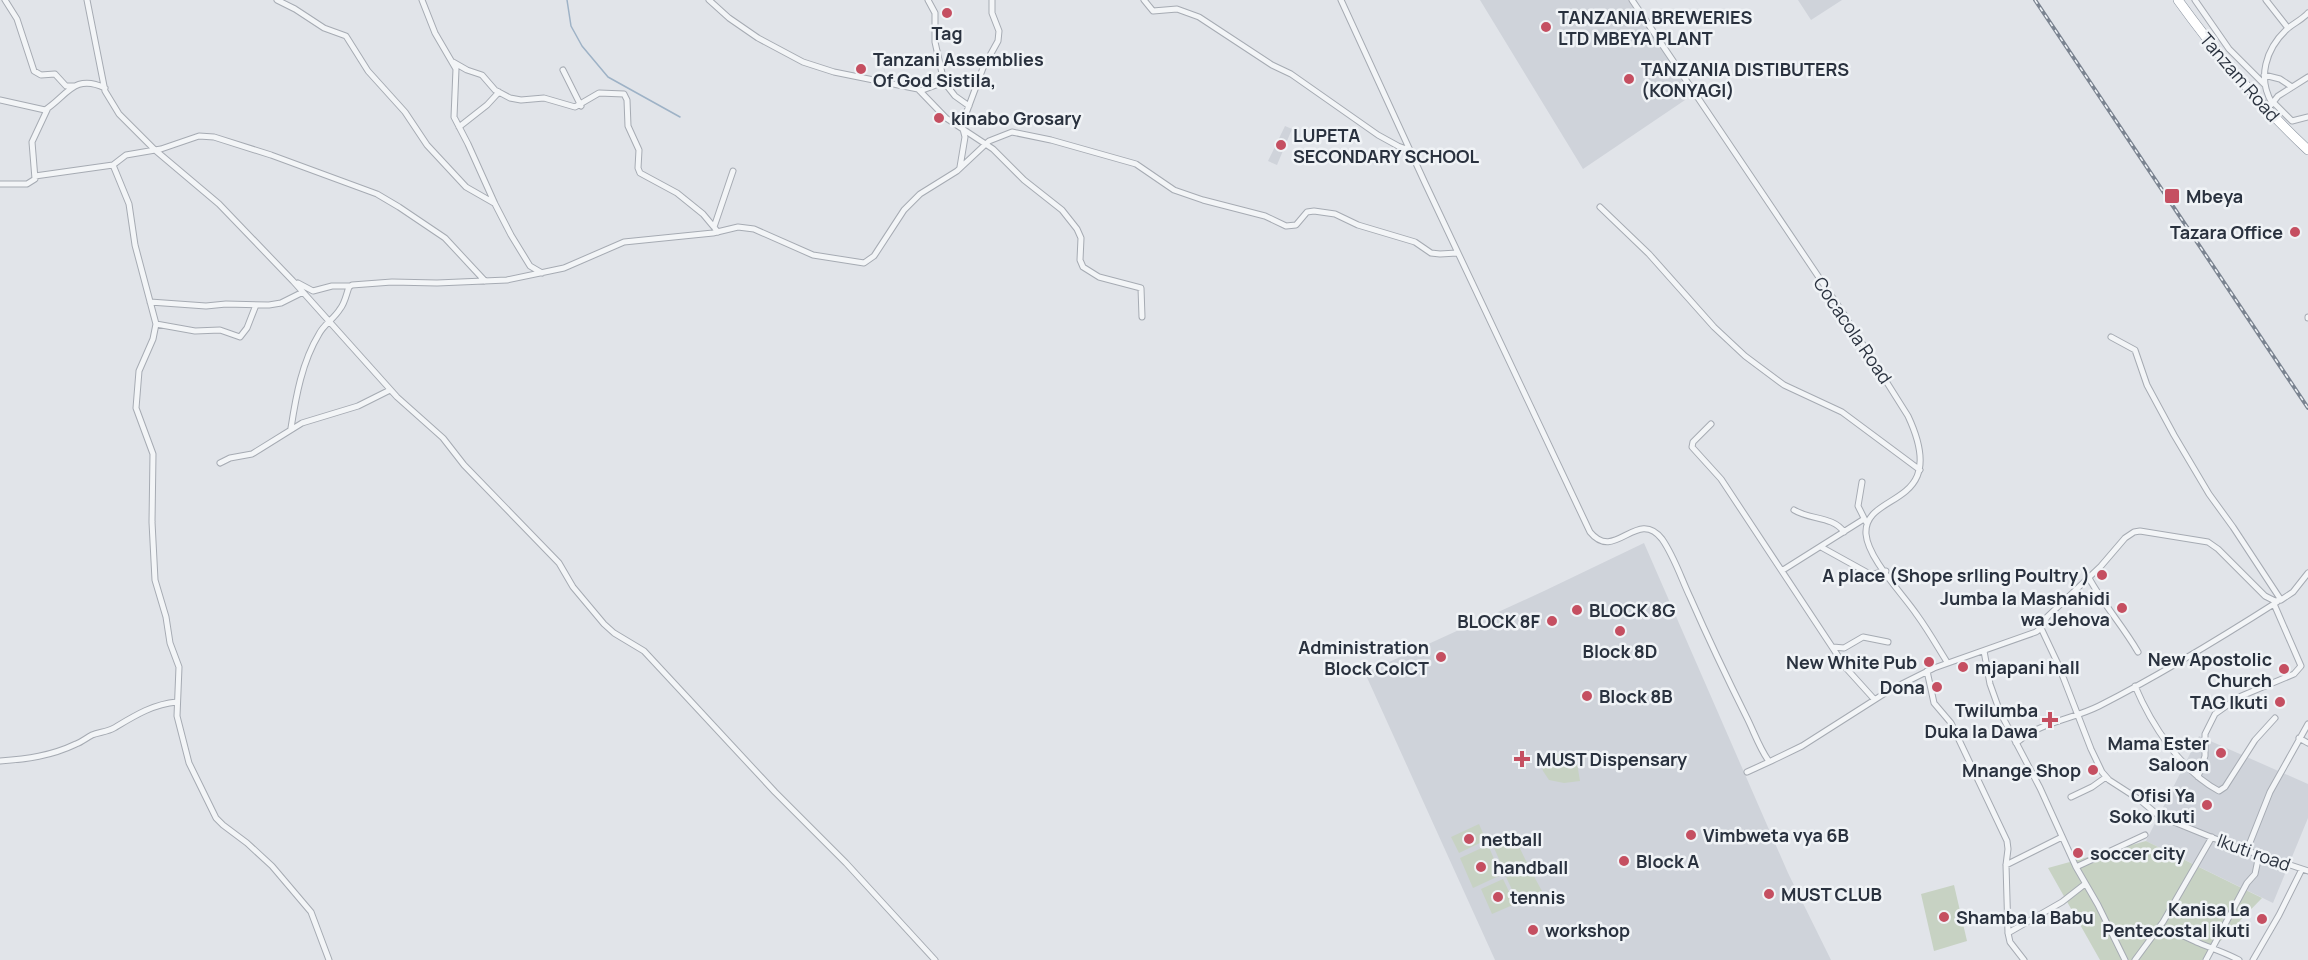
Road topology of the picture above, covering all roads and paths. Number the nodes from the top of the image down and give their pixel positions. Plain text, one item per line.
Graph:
1 (5, 0) edge
2 (87, 0) edge
3 (277, 0) edge
4 (422, 0) edge
5 (709, 0) edge
6 (928, 0) edge
7 (992, 0) edge
8 (1144, 0) edge
9 (1341, 0) edge
10 (1632, 0) edge
11 (2178, 0) edge
12 (2194, 0) edge
13 (2266, 0) edge
14 (2308, 13) edge
15 (2288, 28) junction
16 (453, 62) junction
17 (563, 70) dead end
18 (2264, 75) junction
19 (2308, 77) edge
20 (944, 82) junction
21 (2265, 85) junction
22 (75, 86) junction
23 (2292, 87) junction
24 (105, 88) junction
25 (920, 91) junction
26 (498, 93) junction
27 (0, 100) edge
28 (580, 106) junction
29 (969, 106) junction
30 (2271, 106) junction
31 (47, 110) junction
32 (2308, 117) edge
33 (459, 127) junction
34 (962, 128) junction
35 (984, 144) junction
36 (155, 150) junction
37 (1409, 150) junction
38 (2308, 150) edge
39 (113, 165) junction
40 (960, 168) junction
41 (733, 171) dead end
42 (35, 176) junction
43 (0, 184) edge
44 (495, 204) junction
45 (1600, 207) dead end
46 (716, 230) junction
47 (1457, 252) junction
48 (542, 273) junction
49 (293, 280) junction
50 (486, 281) junction
51 (350, 286) junction
52 (303, 292) junction
53 (150, 302) junction
54 (256, 305) junction
55 (1142, 318) dead end
56 (328, 320) junction
57 (156, 324) junction
58 (2111, 337) dead end
59 (390, 390) junction
60 (1711, 424) dead end
61 (291, 428) junction
62 (220, 463) dead end
63 (1920, 470) junction
64 (1862, 482) dead end
65 (1794, 510) dead end
66 (1866, 521) junction
67 (1844, 532) junction
68 (1821, 547) junction
69 (1783, 570) junction
70 (1886, 571) junction
71 (2308, 573) edge
72 (2089, 578) junction
73 (2277, 602) junction
74 (2041, 628) junction
75 (1888, 642) dead end
76 (1833, 647) junction
77 (1984, 651) junction
78 (2138, 652) dead end
79 (1947, 662) junction
80 (1927, 671) junction
81 (2134, 686) junction
82 (1874, 699) junction
83 (177, 702) junction
84 (2076, 715) junction
85 (2275, 718) dead end
86 (2308, 724) edge
87 (2299, 738) junction
88 (2016, 743) junction
89 (2308, 743) edge
90 (0, 761) edge
91 (1771, 761) junction
92 (1747, 772) dead end
93 (2106, 777) junction
94 (2198, 777) junction
95 (2071, 797) dead end
96 (2145, 835) dead end
97 (2062, 837) junction
98 (2212, 837) junction
99 (2247, 850) junction
100 (2259, 855) junction
101 (2006, 865) junction
102 (2076, 867) junction
103 (2305, 870) edge
104 (2085, 884) junction
105 (2159, 928) junction
106 (2008, 933) junction
107 (2212, 948) junction
108 (329, 960) edge
109 (935, 960) edge
110 (2024, 960) edge
111 (2125, 960) edge
112 (2135, 960) edge
113 (2206, 960) edge
114 (2239, 960) edge
115 (2253, 960) edge

1 - 22 street
2 - 24 street
3 - 44 street
4 - 16 street
5 - 25 street
6 - 20 street
7 - 29 street
8 - 37 street
9 - 37 street
10 - 63 street, Cocacola Road
11 - 30 highway, Tanzam Road
12 - 21 street
13 - 15 street
14 - 15 street
15 - 18 street
16 - 26 street
16 - 33 street
17 - 28 street
18 - 21 street
18 - 23 street
19 - 23 street
20 - 25 street
20 - 29 street
21 - 30 street
22 - 24 street
22 - 31 street
23 - 30 street
24 - 36 street
25 - 34 street
26 - 28 street
26 - 33 street
27 - 31 street
28 - 46 street
29 - 34 street
30 - 32 street
30 - 38 highway, Tanzam Road
31 - 42 street
33 - 44 street
34 - 35 street
34 - 40 street
35 - 40 street
35 - 47 street
35 - 55 street
36 - 39 street
36 - 49 street
36 - 50 street
37 - 47 street
39 - 42 street
39 - 53 street
40 - 46 street
41 - 46 street
42 - 43 street
44 - 48 street
45 - 63 street
46 - 48 street
47 - 91 street
48 - 50 street
49 - 51 street
49 - 52 street
50 - 51 street
51 - 56 street
52 - 54 street
52 - 56 street
53 - 54 street
53 - 57 street
54 - 57 street
56 - 59 street
56 - 61 street
57 - 83 street
58 - 73 street
59 - 61 street
59 - 109 street
60 - 69 street
61 - 62 street
63 - 66 street
64 - 66 street
65 - 67 street
66 - 67 street
66 - 70 street
67 - 68 street
68 - 69 street
68 - 70 street
69 - 76 street
70 - 79 street
71 - 73 street
72 - 73 street
72 - 74 street
72 - 78 street
73 - 81 street
73 - 94 street
74 - 77 street
74 - 84 street, Ikuti road
75 - 76 street
76 - 82 street
77 - 79 street
77 - 88 street
79 - 80 street
80 - 82 street
80 - 101 street
81 - 84 street
81 - 94 street
82 - 91 street
83 - 90 street
83 - 108 street
84 - 88 street
84 - 93 street, Ikuti road
85 - 94 street
86 - 87 street
87 - 89 street
87 - 99 street
88 - 97 street
91 - 92 street
93 - 95 street
93 - 98 street, Ikuti road
96 - 102 street
97 - 101 street
97 - 102 street
98 - 99 street, Ikuti road
98 - 105 street
99 - 100 street, Ikuti road
100 - 103 street, Ikuti road
100 - 107 street
101 - 106 street
102 - 104 street
103 - 115 street
104 - 106 street
104 - 111 street
105 - 107 street
105 - 112 street
106 - 110 street
107 - 113 street
107 - 114 street

